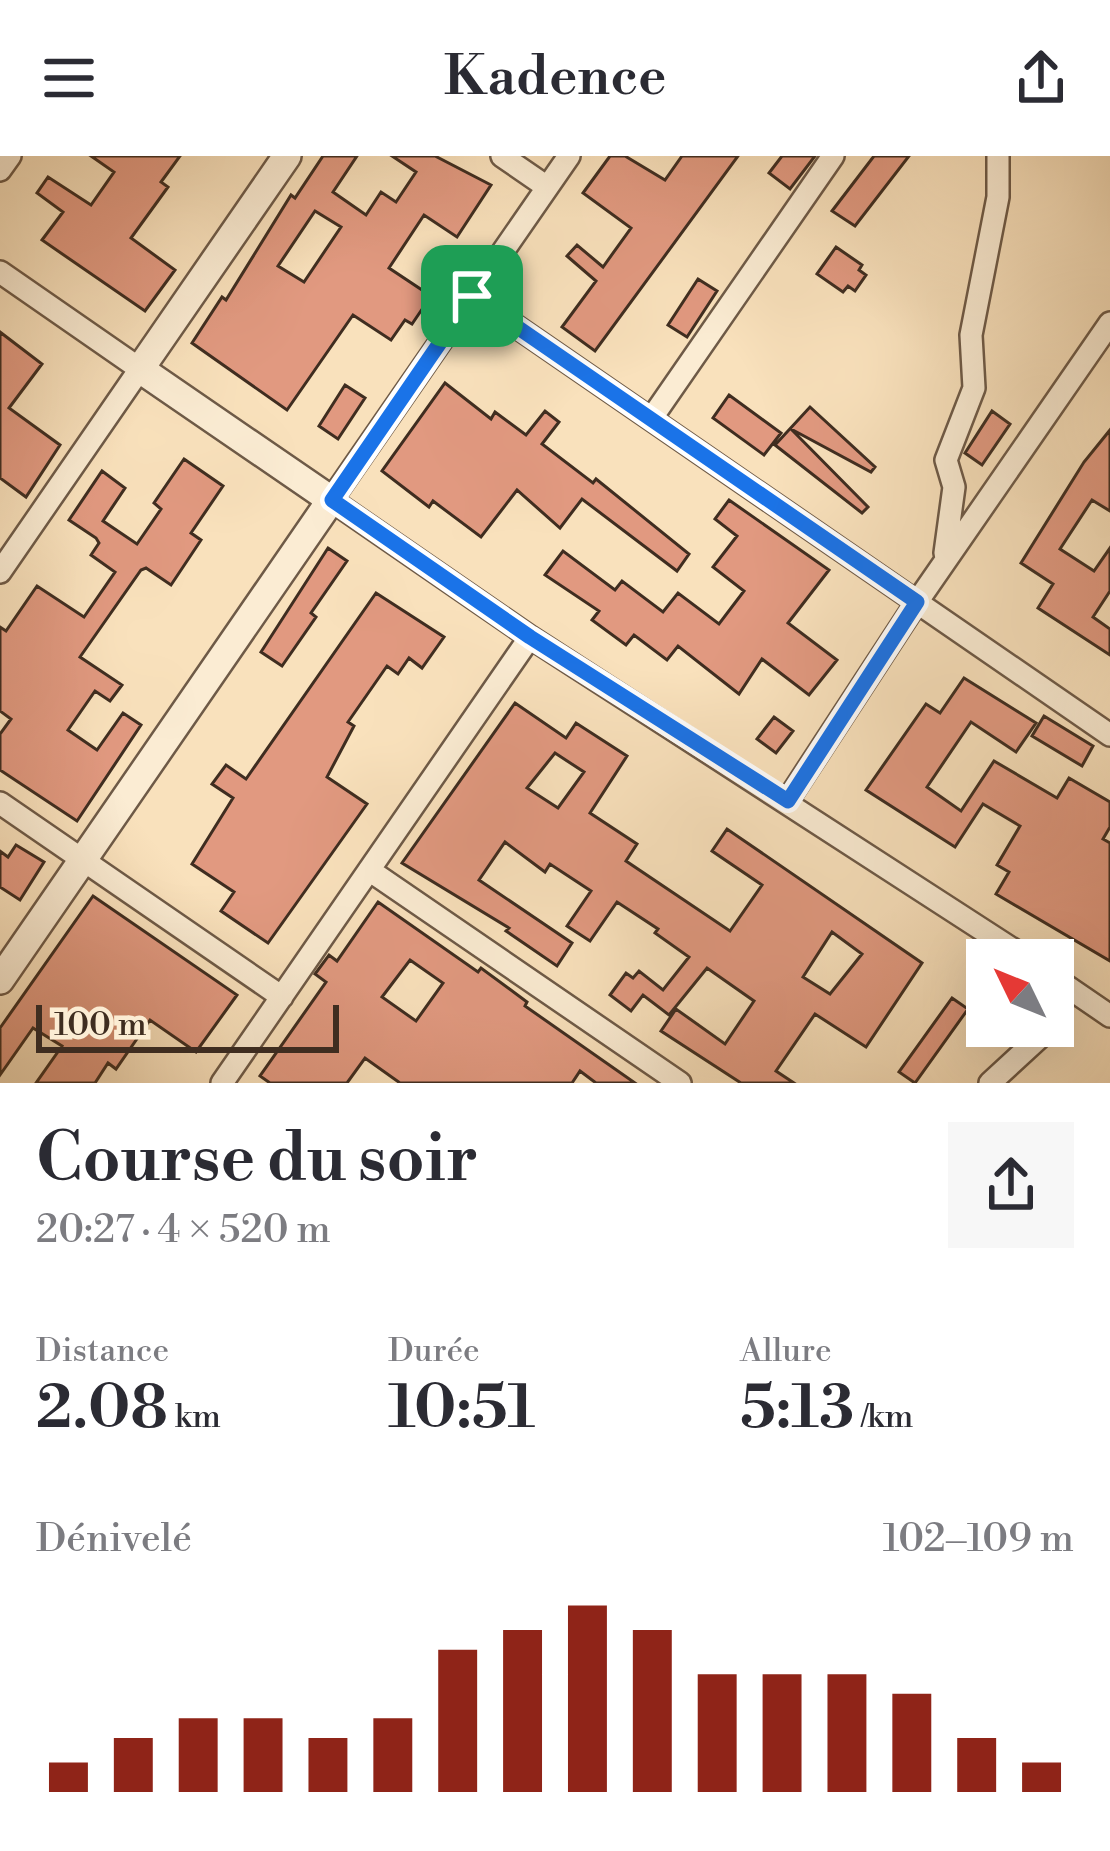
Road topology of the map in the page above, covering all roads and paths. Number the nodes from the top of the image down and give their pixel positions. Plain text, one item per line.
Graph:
1 (10, 156) edge
2 (287, 156) edge
3 (502, 156) edge
4 (569, 156) edge
5 (833, 156) edge
6 (998, 156) edge
7 (0, 170) edge
8 (547, 188) junction
9 (0, 272) edge
10 (472, 296) junction
11 (1110, 323) edge
12 (140, 369) junction
13 (651, 419) junction
14 (332, 500) junction
15 (943, 566) junction
16 (0, 572) edge
17 (917, 602) junction
18 (530, 637) junction
19 (1110, 735) edge
20 (788, 801) junction
21 (0, 803) edge
22 (83, 860) junction
23 (370, 870) junction
24 (997, 939) edge
25 (0, 980) edge
26 (1074, 991) edge
27 (282, 997) junction
28 (1083, 997) junction
29 (1074, 1005) edge
30 (1110, 1016) edge
31 (1028, 1047) edge
32 (222, 1083) edge
33 (680, 1083) edge
34 (989, 1083) edge

1 - 7 street
2 - 12 street
3 - 8 street
4 - 8 street
5 - 13 street
6 - 15 street
8 - 10 street
9 - 12 street
10 - 13 street
10 - 14 street
11 - 15 street
12 - 14 street
12 - 16 street
13 - 17 street
14 - 18 street
14 - 22 street
15 - 17 street
17 - 19 street
17 - 20 street
18 - 20 street
18 - 23 street
20 - 24 street
21 - 22 street
22 - 25 street
22 - 27 street
23 - 27 street
23 - 33 street
26 - 28 street
27 - 32 street
28 - 29 street
28 - 30 street
31 - 34 street

